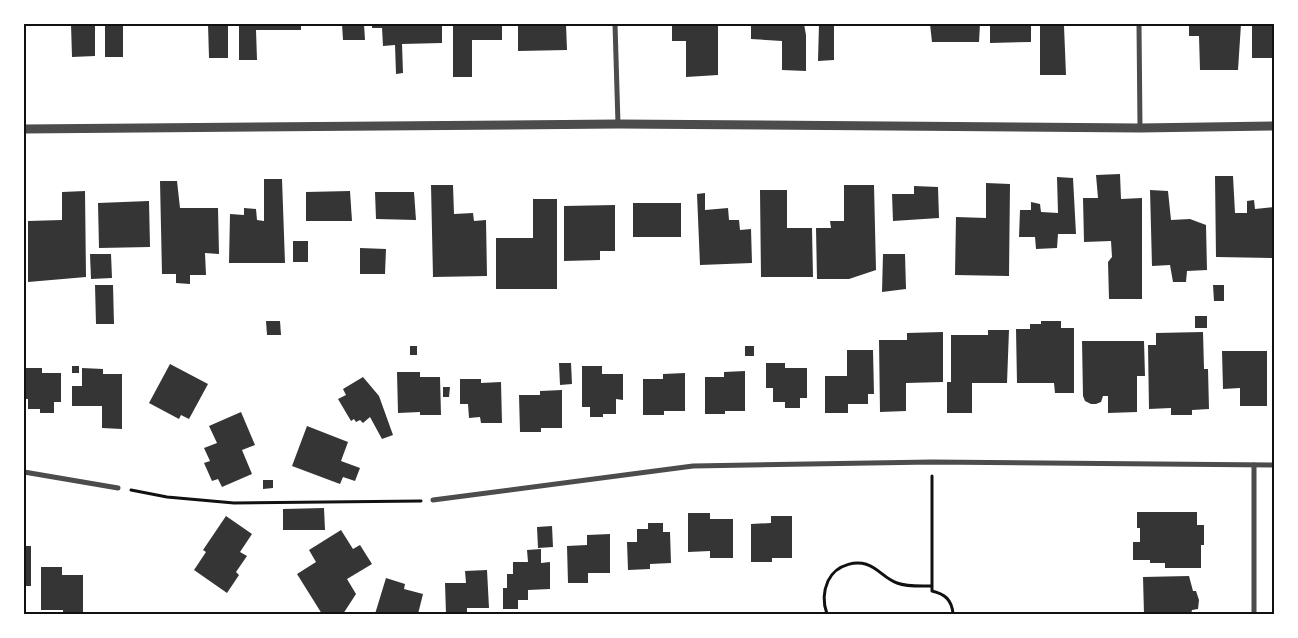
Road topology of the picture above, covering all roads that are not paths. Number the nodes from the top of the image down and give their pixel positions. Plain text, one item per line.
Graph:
1 (615, 24) edge
2 (1139, 24) edge
3 (618, 124) junction
4 (1274, 126) edge
5 (1140, 128) junction
6 (24, 129) edge
7 (1254, 465) junction
8 (1274, 465) edge
9 (24, 472) edge
10 (118, 488) road end
11 (433, 500) road end
12 (1254, 614) edge

1 - 3 street
2 - 5 street
3 - 5 street
3 - 6 street
4 - 5 street
7 - 8 street
7 - 11 street
7 - 12 street
9 - 10 street

